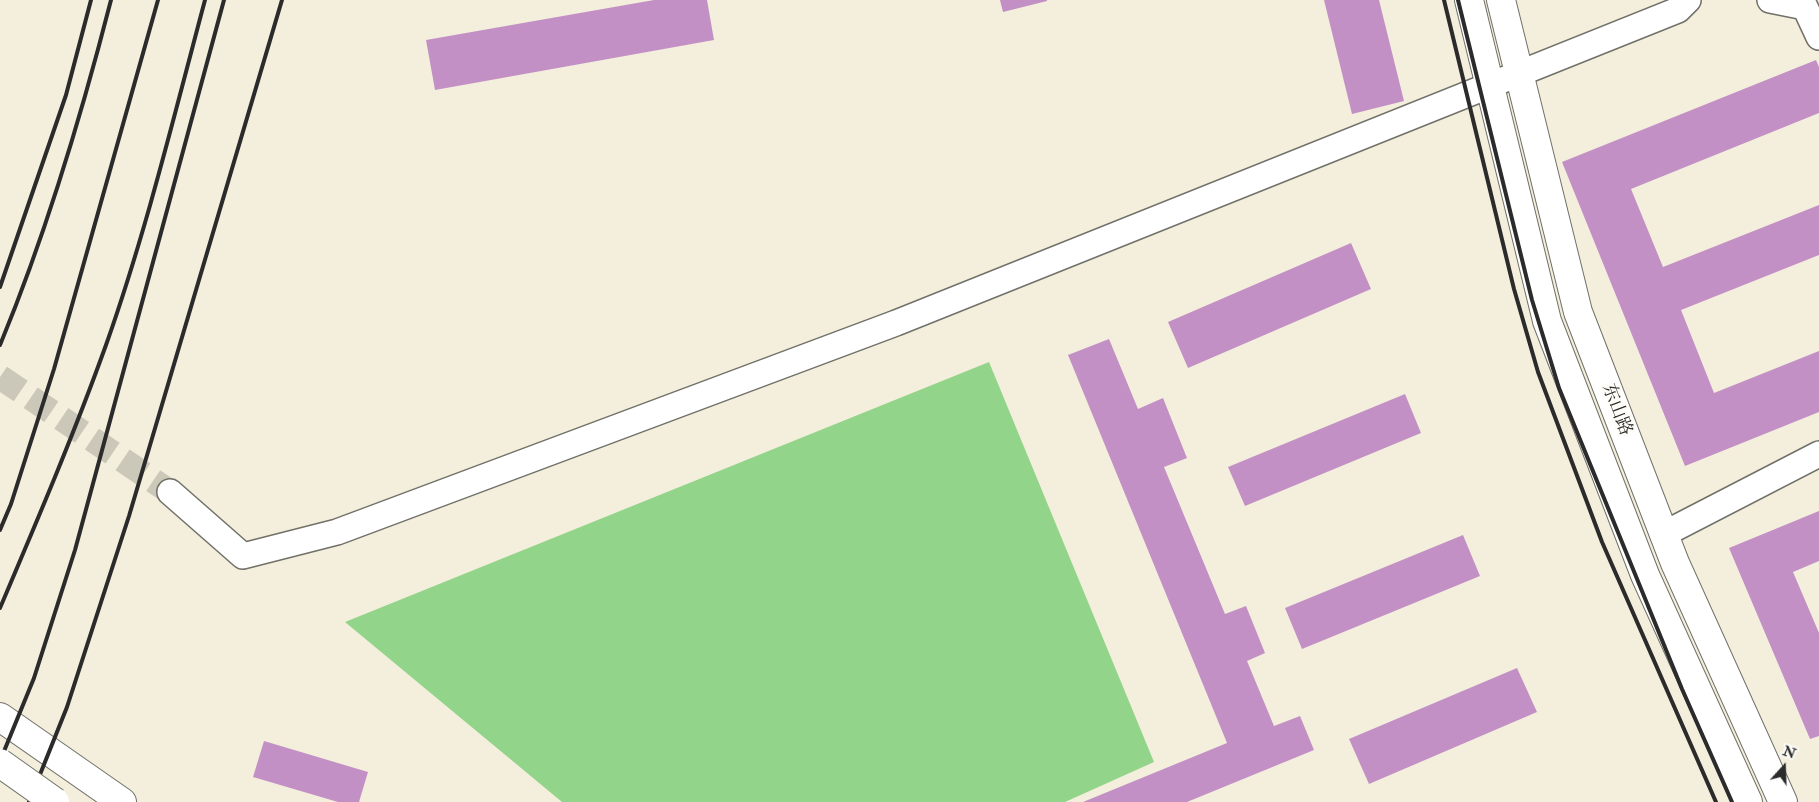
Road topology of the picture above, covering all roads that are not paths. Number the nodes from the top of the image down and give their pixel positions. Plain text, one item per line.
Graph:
1 (1469, 0) edge
2 (1501, 0) edge
3 (1688, 0) edge
4 (1770, 0) edge
5 (1819, 36) edge
6 (1518, 73) junction
7 (1490, 85) junction
8 (1819, 454) edge
9 (170, 492) tunnel mouth
10 (1664, 534) junction
11 (0, 717) edge
12 (0, 763) edge
13 (56, 802) edge
14 (122, 802) edge
15 (1748, 802) edge
16 (1783, 802) edge

1 - 7 main road, 东山路
2 - 6 main road, 东山路
3 - 6 street
4 - 5 street
6 - 7 street
6 - 10 main road, 东山路
7 - 9 street
7 - 15 main road, 东山路
8 - 10 street
10 - 16 main road, 东山路
11 - 14 main road
12 - 13 main road, bridge

